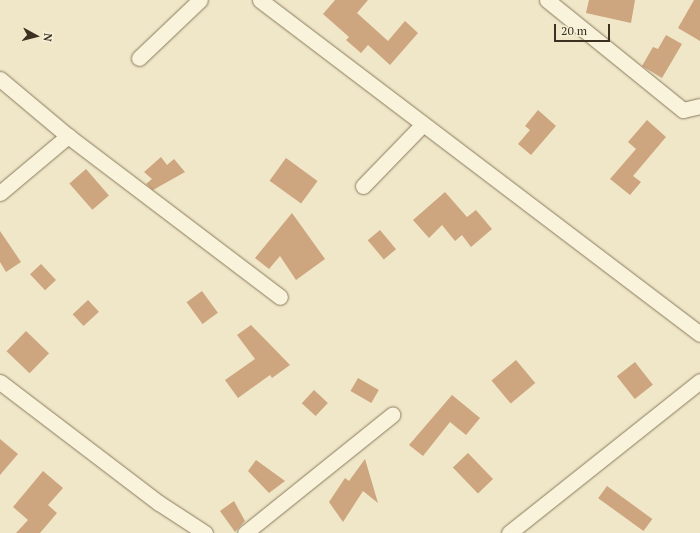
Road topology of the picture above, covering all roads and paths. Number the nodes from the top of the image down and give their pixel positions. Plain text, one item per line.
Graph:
1 (200, 0) edge
2 (260, 0) edge
3 (547, 0) edge
4 (139, 58) dead end
5 (0, 79) edge
6 (700, 106) edge
7 (423, 124) junction
8 (68, 136) junction
9 (363, 186) dead end
10 (0, 194) edge
11 (280, 297) dead end
12 (699, 332) edge
13 (700, 381) edge
14 (0, 382) edge
15 (392, 415) dead end
16 (205, 533) edge
17 (245, 533) edge
18 (509, 533) edge

1 - 4 street
2 - 7 street
3 - 6 street
5 - 8 street
7 - 9 street
7 - 12 street
8 - 10 street
8 - 11 street
13 - 18 street
14 - 16 street
15 - 17 street

